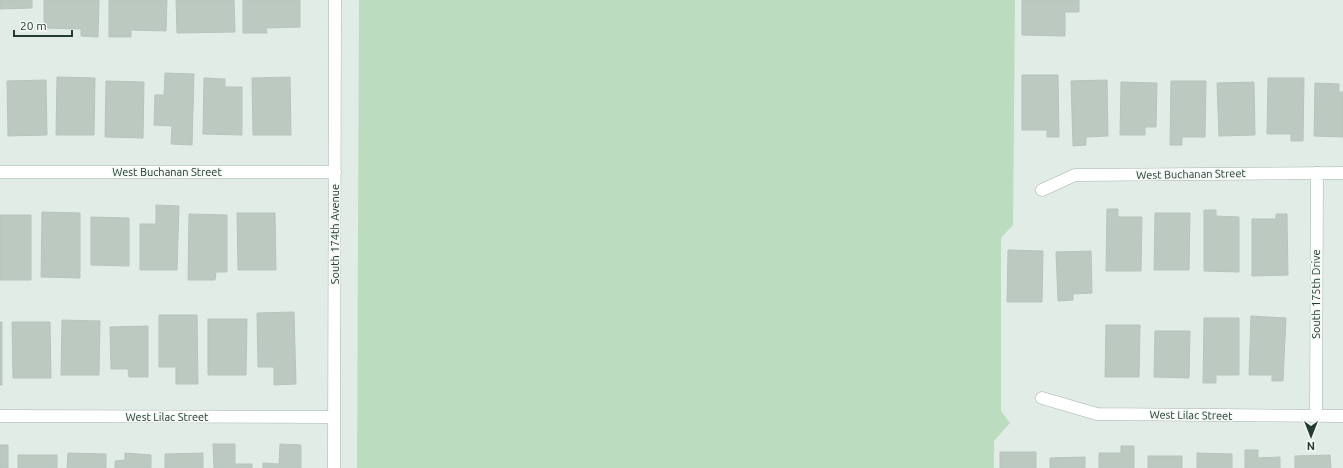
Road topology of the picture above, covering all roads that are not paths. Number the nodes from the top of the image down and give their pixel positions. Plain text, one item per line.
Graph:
1 (335, 0) edge
2 (0, 172) edge
3 (335, 172) junction
4 (1317, 173) junction
5 (1343, 173) edge
6 (1042, 190) dead end
7 (1042, 398) dead end
8 (0, 416) edge
9 (1316, 416) junction
10 (1343, 416) edge
11 (334, 417) junction
12 (334, 468) edge

1 - 3 street, South 174th Avenue
2 - 3 street, West Buchanan Street
3 - 11 street, South 174th Avenue
4 - 5 street, West Buchanan Street
4 - 6 street, West Buchanan Street
4 - 9 street, South 175th Drive
7 - 9 street, West Lilac Street
8 - 11 street, West Lilac Street
9 - 10 street, West Lilac Street
11 - 12 street, South 174th Avenue

